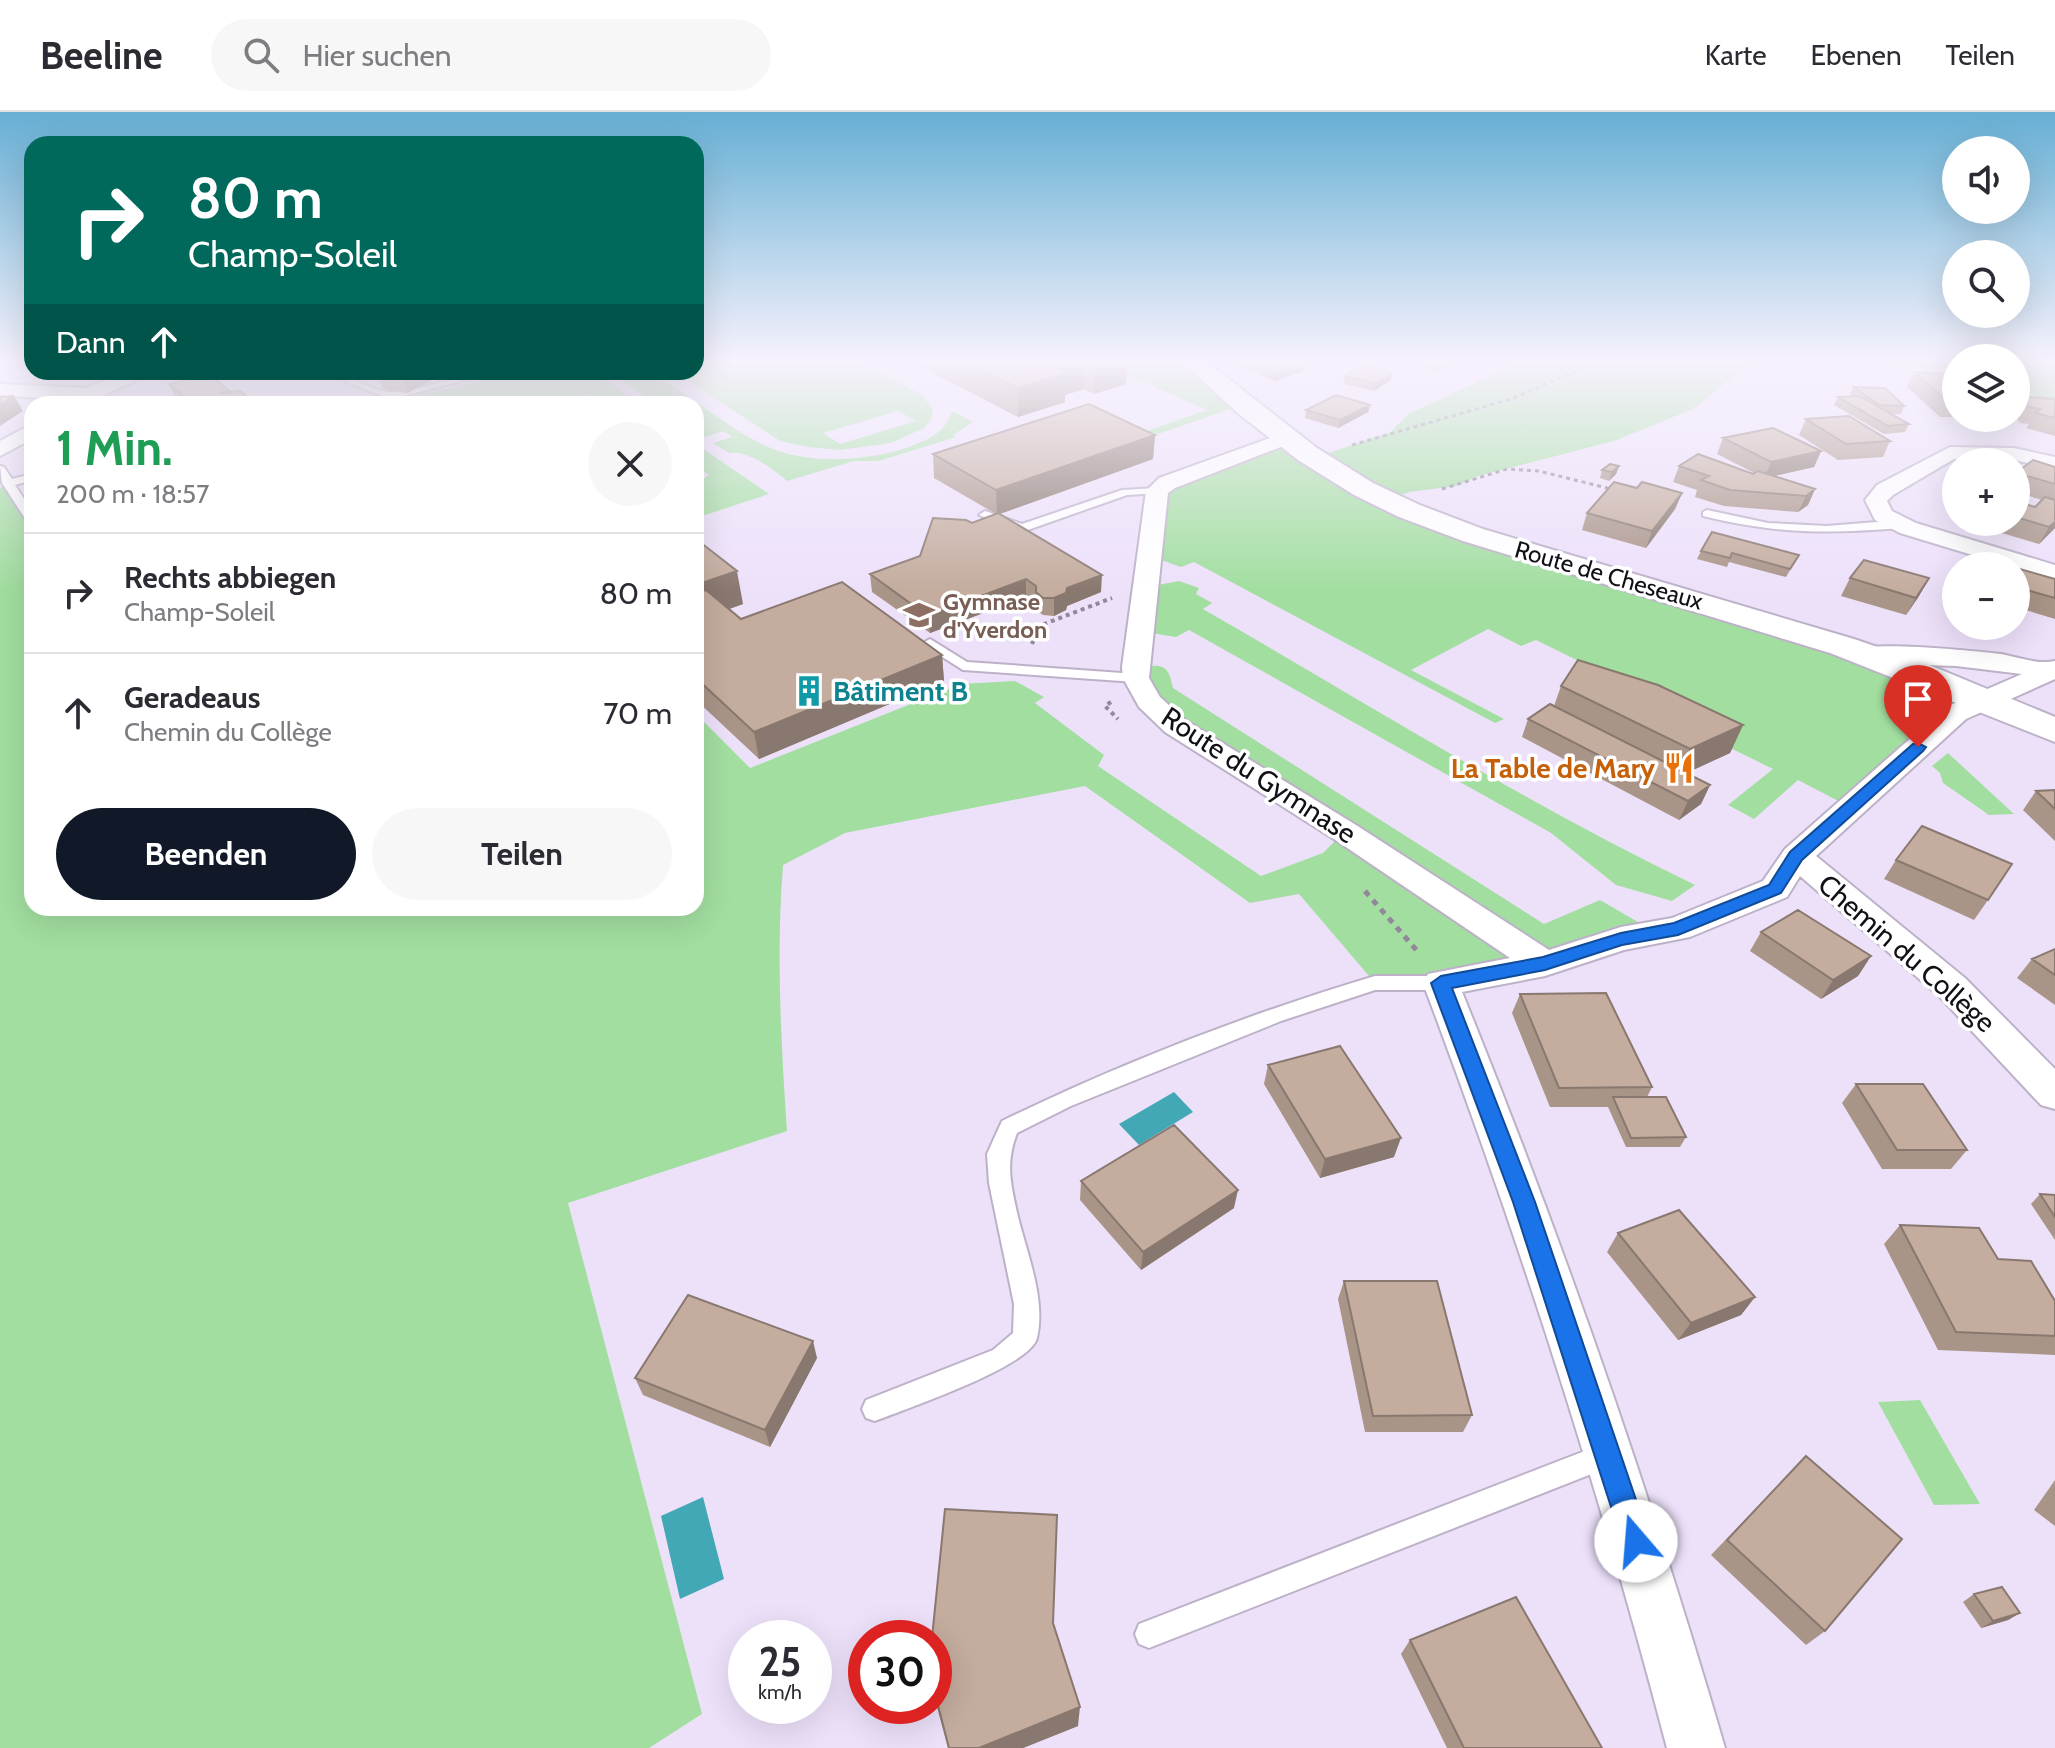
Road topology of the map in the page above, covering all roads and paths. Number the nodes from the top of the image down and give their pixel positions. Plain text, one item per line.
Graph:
1 (19, 438) edge
2 (1373, 438) edge
3 (1284, 439) joint
4 (0, 450) edge
5 (1341, 450) dead end
6 (2055, 463) edge
7 (0, 469) edge
8 (24, 479) edge
9 (8, 483) junction
10 (1615, 490) edge
11 (1157, 491) junction
12 (1387, 500) junction
13 (24, 508) edge
14 (1707, 514) dead end
15 (985, 515) edge
16 (1901, 524) junction
17 (2055, 573) edge
18 (1145, 600) junction
19 (930, 643) edge
20 (1038, 650) dead end
21 (1862, 655) junction
22 (2052, 670) edge
23 (1136, 678) junction
24 (1987, 698) junction
25 (2055, 731) edge
26 (1796, 856) junction
27 (1357, 884) dead end
28 (1545, 964) junction
29 (1441, 983) junction
30 (2055, 1094) edge
31 (875, 1409) dead end
32 (1608, 1455) junction
33 (1149, 1634) dead end
34 (1696, 1748) edge

1 - 4 street
2 - 5 path
3 - 11 street
3 - 12 street, Route de Cheseaux
6 - 16 street
7 - 9 lane
8 - 9 lane
9 - 13 lane
10 - 12 path
11 - 15 lane
11 - 18 street
12 - 21 street, Route de Cheseaux
14 - 16 lane
16 - 17 street
18 - 20 path
18 - 23 street
19 - 23 lane
21 - 22 street
21 - 24 street, Route de Cheseaux
22 - 24 street, Chemin du Collège
23 - 28 street, Route du Gymnase
24 - 25 street, Route de Cheseaux
24 - 26 street, Chemin du Collège
26 - 28 street
26 - 30 street, Chemin du Collège
27 - 29 path
28 - 29 street
29 - 31 lane
29 - 32 street
32 - 33 lane
32 - 34 street

